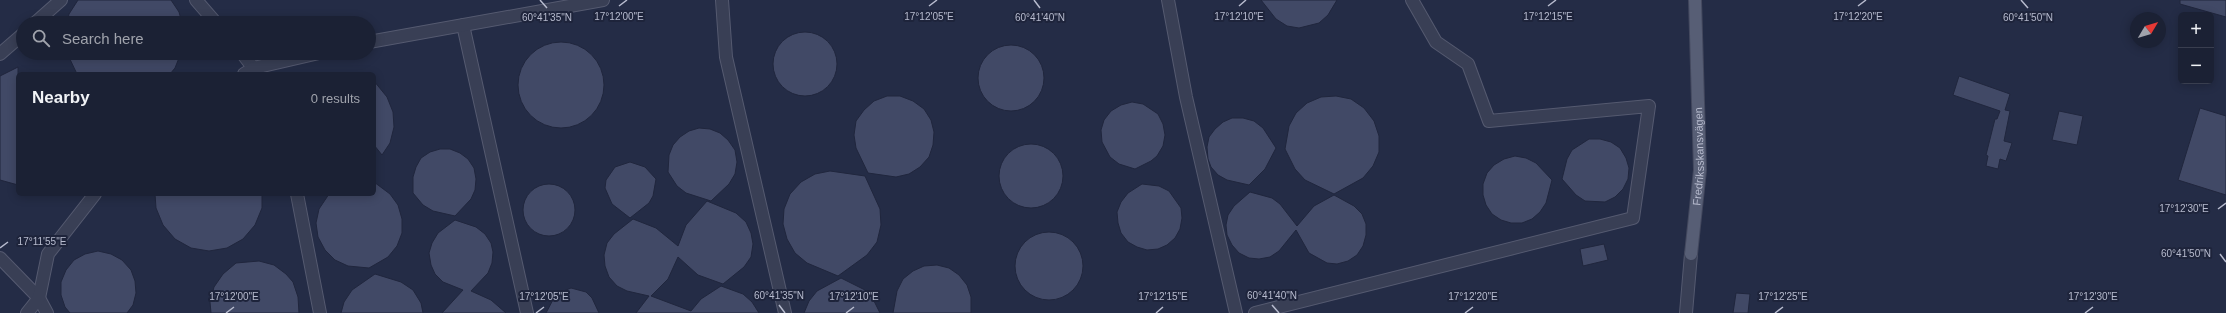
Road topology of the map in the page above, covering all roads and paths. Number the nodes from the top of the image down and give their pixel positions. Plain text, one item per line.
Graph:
1 (61, 0) edge
2 (196, 0) edge
3 (603, 0) edge
4 (722, 0) edge
5 (1168, 0) edge
6 (1412, 0) edge
7 (1695, 0) edge
8 (43, 16) edge
9 (210, 16) edge
10 (463, 25) junction
11 (16, 40) edge
12 (376, 41) edge
13 (0, 54) edge
14 (246, 60) edge
15 (294, 60) edge
16 (252, 72) edge
17 (93, 196) edge
18 (297, 196) edge
19 (1691, 254) joint
20 (0, 258) edge
21 (39, 298) junction
22 (27, 313) edge
23 (47, 313) edge
24 (320, 313) edge
25 (527, 313) edge
26 (785, 313) edge
27 (1236, 313) edge
28 (1255, 313) edge
29 (1686, 313) edge

1 - 8 street
2 - 9 street
3 - 10 street
4 - 26 street
5 - 27 street
6 - 28 street
7 - 19 main road, Fredriksskansvägen
10 - 12 street
10 - 25 street
11 - 13 street
14 - 16 street
15 - 16 street
17 - 21 street
18 - 24 street
19 - 29 street, Fredriksskansvägen
20 - 21 street
21 - 22 street
21 - 23 street

